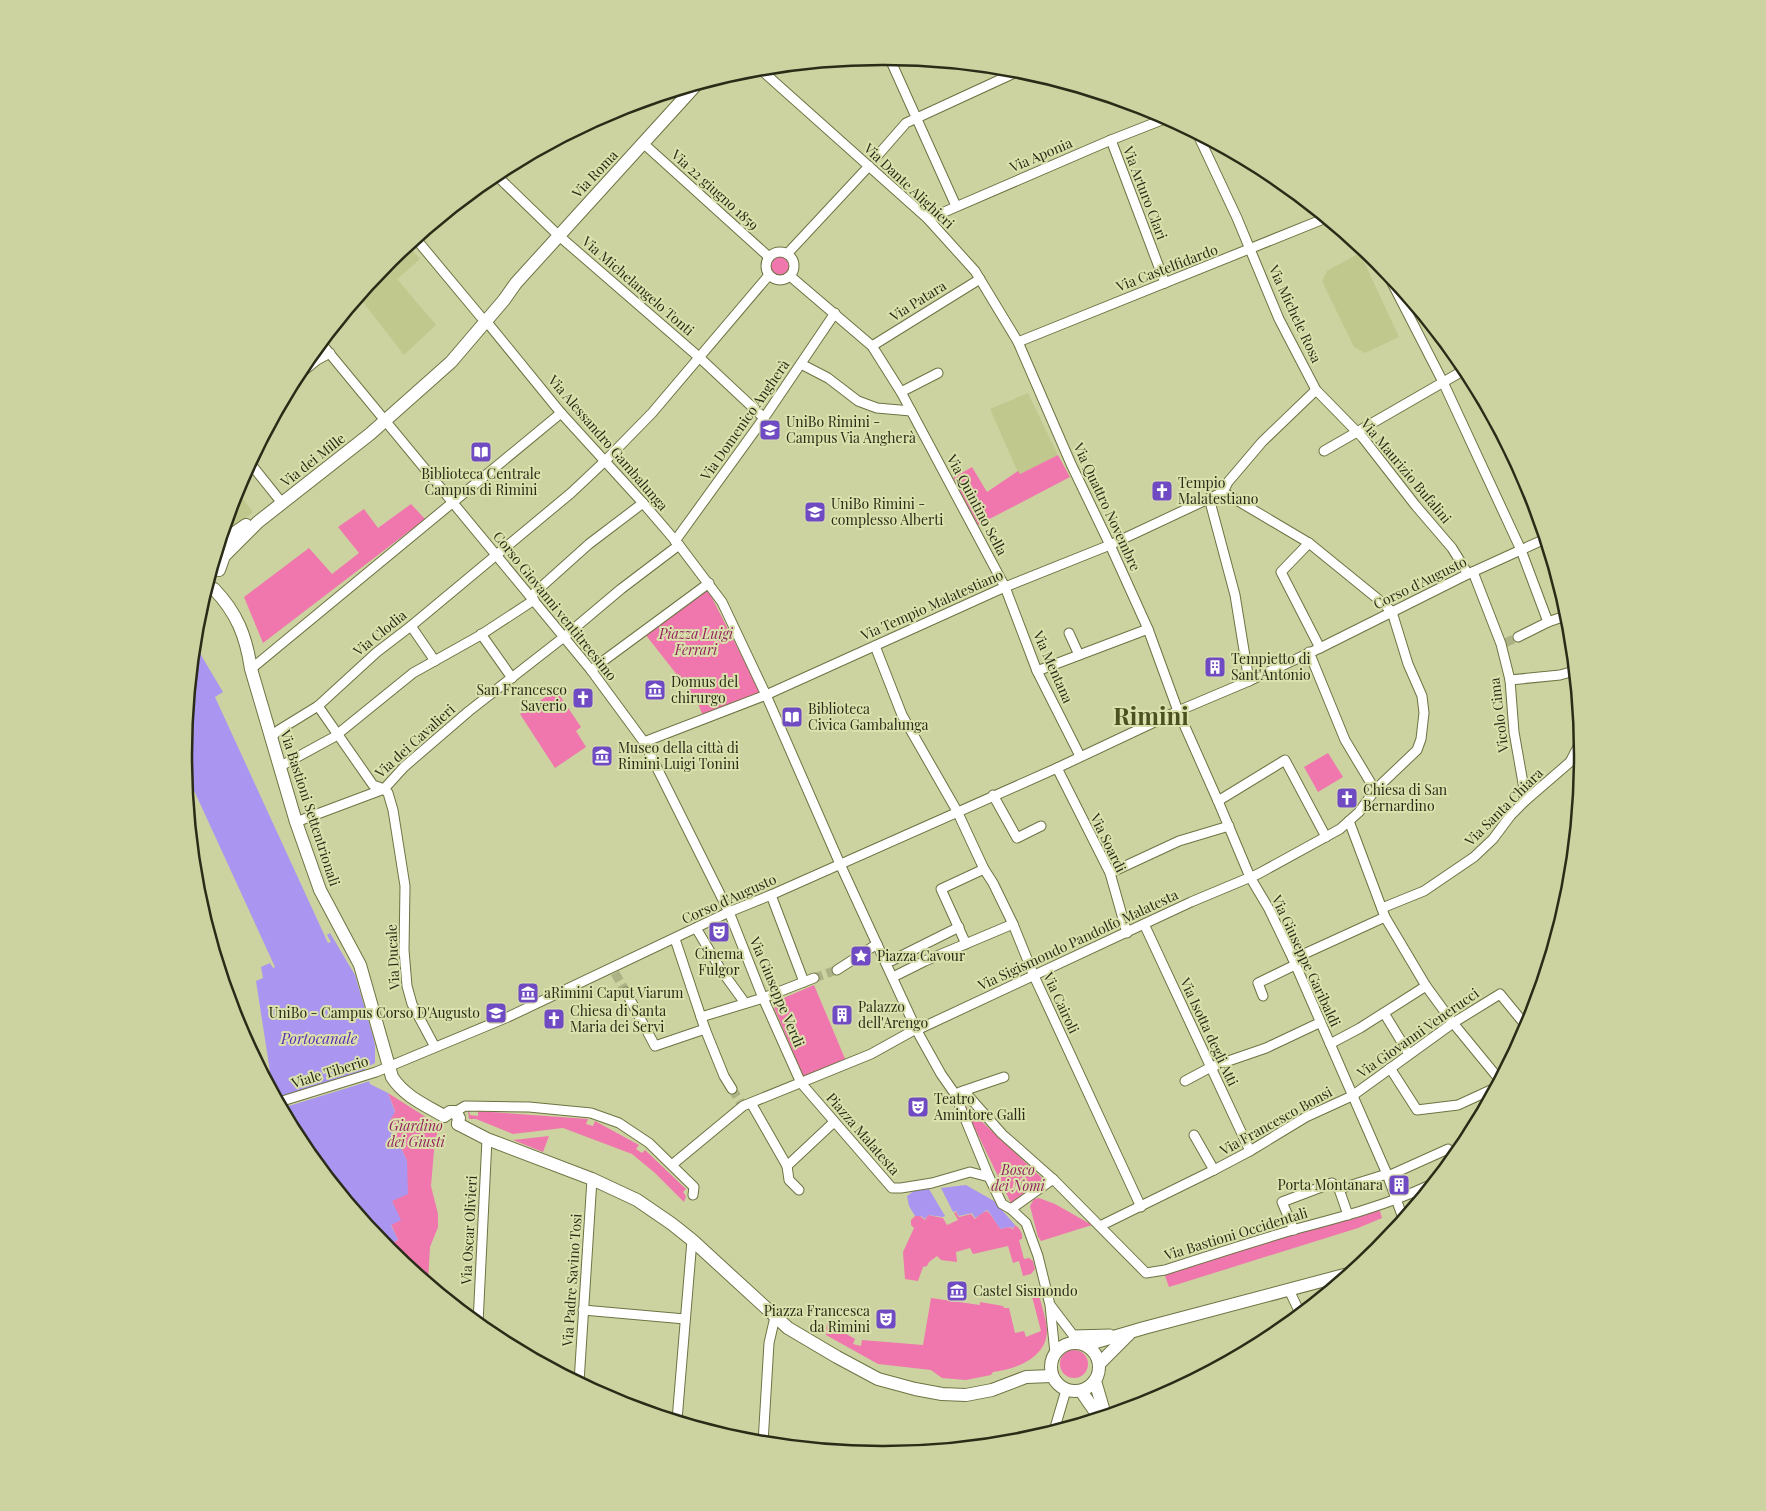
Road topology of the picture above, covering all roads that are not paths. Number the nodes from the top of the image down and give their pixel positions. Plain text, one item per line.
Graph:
1 (893, 65) edge
2 (767, 75) edge
3 (1007, 76) edge
4 (688, 94) edge
5 (917, 117) junction
6 (1156, 122) edge
7 (1111, 140) junction
8 (644, 144) junction
9 (1202, 144) edge
10 (878, 154) dead end
11 (869, 166) junction
12 (501, 180) edge
13 (956, 206) junction
14 (928, 219) junction
15 (1319, 221) edge
16 (558, 235) junction
17 (420, 244) edge
18 (1250, 250) junction
19 (787, 254) junction
20 (769, 257) junction
21 (769, 275) junction
22 (790, 276) junction
23 (980, 279) junction
24 (1165, 283) junction
25 (1400, 297) edge
26 (835, 313) junction
27 (484, 319) junction
28 (1018, 342) junction
29 (872, 346) junction
30 (326, 349) edge
31 (330, 354) junction
32 (700, 358) junction
33 (317, 361) edge
34 (801, 364) junction
35 (938, 373) dead end
36 (1458, 374) edge
37 (1443, 382) junction
38 (1316, 390) junction
39 (901, 392) junction
40 (911, 411) junction
41 (561, 413) junction
42 (764, 418) junction
43 (385, 421) junction
44 (1356, 432) junction
45 (1324, 451) dead end
46 (605, 462) junction
47 (255, 469) edge
48 (1224, 492) junction
49 (1209, 498) junction
50 (643, 502) junction
51 (282, 503) junction
52 (453, 503) junction
53 (258, 522) junction
54 (228, 537) edge
55 (1539, 542) edge
56 (226, 543) edge
57 (677, 543) junction
58 (1309, 543) junction
59 (1110, 545) junction
60 (1521, 550) junction
61 (497, 556) junction
62 (221, 560) edge
63 (218, 571) edge
64 (1471, 573) junction
65 (709, 583) junction
66 (214, 587) edge
67 (1005, 587) junction
68 (212, 593) edge
69 (532, 598) junction
70 (1392, 612) junction
71 (1559, 618) edge
72 (1548, 622) junction
73 (411, 626) junction
74 (1148, 630) junction
75 (1069, 633) dead end
76 (481, 634) junction
77 (564, 637) junction
78 (1518, 637) tunnel mouth
79 (875, 646) junction
80 (1320, 648) junction
81 (1309, 652) junction
82 (1079, 655) junction
83 (435, 661) junction
84 (250, 669) junction
85 (591, 670) junction
86 (1038, 671) junction
87 (1569, 673) edge
88 (512, 678) junction
89 (1510, 680) junction
90 (1249, 681) junction
91 (766, 695) junction
92 (318, 706) junction
93 (1178, 711) junction
94 (272, 731) junction
95 (337, 735) junction
96 (644, 742) junction
97 (1574, 754) edge
98 (1080, 756) junction
99 (279, 767) junction
100 (1057, 768) junction
101 (384, 789) junction
102 (1375, 790) junction
103 (993, 795) junction
104 (1526, 800) junction
105 (1218, 801) junction
106 (957, 811) junction
107 (1349, 821) junction
108 (296, 822) junction
109 (1041, 826) dead end
110 (1229, 826) junction
111 (1326, 837) junction
112 (840, 864) junction
113 (984, 868) junction
114 (1110, 874) junction
115 (1250, 877) junction
116 (771, 895) junction
117 (729, 912) junction
118 (1384, 912) junction
119 (1013, 924) junction
120 (1144, 924) junction
121 (696, 928) junction
122 (959, 928) junction
123 (1126, 934) junction
124 (675, 939) junction
125 (877, 944) junction
126 (966, 944) junction
127 (890, 961) dead end
128 (1294, 962) junction
129 (838, 969) tunnel mouth
130 (897, 975) dead end
131 (1034, 976) junction
132 (814, 978) tunnel mouth
133 (804, 982) junction
134 (1426, 986) junction
135 (626, 992) tunnel mouth
136 (1262, 996) dead end
137 (763, 998) junction
138 (744, 1003) junction
139 (1384, 1013) junction
140 (701, 1017) junction
141 (1521, 1020) edge
142 (1320, 1022) junction
143 (1453, 1023) junction
144 (705, 1029) junction
145 (917, 1030) junction
146 (1330, 1044) junction
147 (436, 1047) junction
148 (1409, 1054) junction
149 (388, 1066) junction
150 (1210, 1067) junction
151 (1390, 1068) junction
152 (1495, 1074) edge
153 (1004, 1077) dead end
154 (1185, 1081) dead end
155 (801, 1083) junction
156 (732, 1089) tunnel mouth
157 (964, 1091) junction
158 (1486, 1092) edge
159 (955, 1094) junction
160 (1352, 1096) junction
161 (285, 1100) edge
162 (748, 1103) junction
163 (452, 1117) junction
164 (834, 1122) junction
165 (1194, 1135) dead end
166 (487, 1139) junction
167 (1448, 1149) dead end
168 (1250, 1151) junction
169 (672, 1164) junction
170 (787, 1166) junction
171 (1214, 1170) junction
172 (1387, 1175) junction
173 (989, 1177) junction
174 (1053, 1179) junction
175 (592, 1180) junction
176 (1339, 1189) junction
177 (1420, 1189) edge
178 (799, 1190) dead end
179 (693, 1195) dead end
180 (1396, 1199) junction
181 (1140, 1207) junction
182 (1011, 1209) junction
183 (1401, 1212) edge
184 (1348, 1215) junction
185 (1100, 1226) junction
186 (1294, 1230) junction
187 (692, 1240) junction
188 (1335, 1278) edge
189 (1289, 1290) junction
190 (1050, 1305) junction
191 (1297, 1307) edge
192 (583, 1310) junction
193 (478, 1315) edge
194 (775, 1317) junction
195 (685, 1319) junction
196 (1130, 1332) junction
197 (1078, 1341) junction
198 (1053, 1357) junction
199 (1099, 1364) junction
200 (579, 1376) edge
201 (1052, 1376) junction
202 (1026, 1377) junction
203 (1095, 1381) junction
204 (1066, 1390) junction
205 (1081, 1391) junction
206 (1103, 1409) edge
207 (1095, 1412) edge
208 (677, 1414) edge
209 (1056, 1423) edge
210 (763, 1435) edge

1 - 5 street
2 - 11 street, Via Dante Alighieri
3 - 5 street
4 - 8 street, Via Roma
5 - 10 street
5 - 13 street
6 - 7 street, Via Aponia
7 - 13 street, Via Aponia
7 - 24 street, Via Arturo Clari
8 - 16 street, Via Roma
8 - 20 street, Via 22 giugno 1859
9 - 18 street, Via Michele Rosa
11 - 14 street, Via Dante Alighieri
11 - 19 street
12 - 16 street, Via Michelangelo Tonti
13 - 14 street, Via Aponia
14 - 23 street, Via Dante Alighieri
15 - 18 street, Via Castelfidardo
16 - 27 street, Via Roma
16 - 32 street, Via Michelangelo Tonti
17 - 27 street, Via Alessandro Gambalunga
18 - 24 street, Via Castelfidardo
18 - 38 street, Via Michele Rosa
19 - 20 street
19 - 22 street
20 - 21 street
21 - 22 street
21 - 32 street, Via Clodia
22 - 26 street
23 - 28 street, Via Dante Alighieri
23 - 29 street, Via Patara
24 - 28 street, Via Castelfidardo
25 - 37 street
26 - 29 street
26 - 34 street, Via Domenico Angherà
27 - 41 street, Via Alessandro Gambalunga
27 - 43 street, Via Roma
28 - 59 street, Via Quattro Novembre
29 - 39 street
30 - 31 street, Corso Giovanni ventitreesimo
31 - 33 street
31 - 43 street, Corso Giovanni ventitreesimo
32 - 42 street, Via Michelangelo Tonti
32 - 46 street, Via Clodia
34 - 40 street
34 - 42 street, Via Domenico Angherà
35 - 39 street
36 - 37 street
37 - 44 street
37 - 60 street
38 - 44 street, Via Maurizio Bufalini
38 - 48 street
39 - 40 street, Via Quintino Sella
40 - 67 street, Via Quintino Sella
41 - 46 street, Via Alessandro Gambalunga
41 - 52 street
42 - 57 street, Via Domenico Angherà
43 - 51 street, Via dei Mille
43 - 52 street, Corso Giovanni ventitreesimo
44 - 45 street
44 - 64 street, Via Maurizio Bufalini
46 - 50 street, Via Alessandro Gambalunga
46 - 61 street, Via Clodia
47 - 51 street
48 - 49 street, Via Tempio Malatestiano
48 - 58 street
49 - 59 street, Via Tempio Malatestiano
49 - 90 street
50 - 57 street, Via Alessandro Gambalunga
50 - 69 street
51 - 53 street, Via dei Mille
52 - 61 street, Corso Giovanni ventitreesimo
52 - 84 street
53 - 54 street, Via dei Mille
53 - 56 street, Via dei Mille
53 - 62 street, Via dei Mille
55 - 60 street, Corso d'Augusto
57 - 65 street, Via Alessandro Gambalunga
57 - 77 street, Via dei Cavalieri
58 - 70 street
58 - 80 street
59 - 67 street, Via Tempio Malatestiano
59 - 74 street, Via Quattro Novembre
60 - 64 street, Corso d'Augusto
60 - 72 street
61 - 69 street, Corso Giovanni ventitreesimo
61 - 73 street, Via Clodia
63 - 66 street, Via dei Mille
64 - 70 street, Corso d'Augusto
64 - 89 street, Vicolo Cima
65 - 85 street
65 - 91 street
67 - 79 street, Via Tempio Malatestiano
67 - 86 street, Via Mentana
68 - 84 street, Via Bastioni Settentrionali
69 - 76 street
69 - 77 street, Corso Giovanni ventitreesimo
70 - 80 street, Corso d'Augusto
70 - 102 street, Via Sigismondo Pandolfo Malatesta
71 - 72 street
72 - 78 street
73 - 83 street
73 - 92 street, Via Clodia
74 - 82 street
74 - 93 street, Via Quattro Novembre
75 - 82 street
76 - 83 street
76 - 88 street
77 - 85 street, Corso Giovanni ventitreesimo
77 - 88 street, Via dei Cavalieri
79 - 91 street, Via Tempio Malatestiano
79 - 106 street, Via Cairoli
80 - 81 street, Corso d'Augusto
81 - 90 street, Corso d'Augusto
81 - 102 street
82 - 86 street
83 - 95 street
84 - 94 street, Via Bastioni Settentrionali
85 - 96 street, Corso Giovanni ventitreesimo
86 - 98 street, Via Mentana
87 - 89 street
88 - 101 street, Via dei Cavalieri
89 - 104 street, Vicolo Cima
90 - 93 street, Corso d'Augusto
91 - 96 street
91 - 112 street
92 - 94 street, Via Clodia
92 - 95 street
93 - 98 street, Corso d'Augusto
93 - 105 street, Via Giuseppe Garibaldi
94 - 99 street, Via Bastioni Settentrionali
95 - 99 street
95 - 101 street
96 - 117 street, Corso Giovanni ventitreesimo
97 - 104 street, Via Santa Chiara
98 - 100 street, Corso d'Augusto
99 - 108 street, Via Bastioni Settentrionali
100 - 103 street, Corso d'Augusto
100 - 114 street, Via Soardi
101 - 108 street, Via dei Cavalieri
101 - 147 street, Via Ducale
102 - 107 street, Via Sigismondo Pandolfo Malatesta
103 - 106 street, Corso d'Augusto
103 - 109 street
104 - 118 street, Via Santa Chiara
105 - 110 street, Via Giuseppe Garibaldi
105 - 111 street
106 - 112 street, Corso d'Augusto
106 - 113 street, Via Cairoli
107 - 111 street, Via Sigismondo Pandolfo Malatesta
107 - 118 street
108 - 149 street, Via Bastioni Settentrionali
110 - 114 street
110 - 115 street, Via Giuseppe Garibaldi
111 - 115 street, Via Sigismondo Pandolfo Malatesta
112 - 116 street, Corso d'Augusto
112 - 125 street
113 - 119 street, Via Cairoli
113 - 122 street
114 - 123 street, Via Soardi
115 - 120 street, Via Sigismondo Pandolfo Malatesta
115 - 128 street, Via Giuseppe Garibaldi
116 - 117 street, Corso d'Augusto
116 - 133 street
117 - 121 street, Corso d'Augusto
117 - 137 street, Via Giuseppe Verdi
118 - 128 street, Via Santa Chiara
118 - 134 street
119 - 126 street
119 - 131 street, Via Cairoli
120 - 123 street, Via Sigismondo Pandolfo Malatesta
120 - 150 street, Via Isotta degli Atti
121 - 124 street, Corso d'Augusto
121 - 138 street
122 - 126 street
122 - 127 street
123 - 131 street, Via Sigismondo Pandolfo Malatesta
124 - 140 street
124 - 147 street, Corso d'Augusto
125 - 129 street
125 - 145 street
126 - 130 street
128 - 136 street, Via Santa Chiara
128 - 142 street, Via Giuseppe Garibaldi
131 - 145 street, Via Sigismondo Pandolfo Malatesta
131 - 181 street, Via Cairoli
132 - 133 street
133 - 137 street
134 - 139 street
134 - 143 street
135 - 144 street
137 - 138 street
137 - 155 street, Via Giuseppe Verdi
138 - 140 street
139 - 146 street
139 - 148 street
140 - 144 street
141 - 143 street, Via Giovanni Venerucci
142 - 146 street, Via Giuseppe Garibaldi
142 - 150 street
143 - 148 street, Via Giovanni Venerucci
143 - 152 street
144 - 156 street
145 - 155 street
145 - 159 street
146 - 160 street, Via Giuseppe Garibaldi
147 - 149 street, Corso d'Augusto
148 - 151 street, Via Giovanni Venerucci
149 - 161 street, Viale Tiberio
149 - 163 street, Via Bastioni Settentrionali
150 - 154 street
150 - 168 street, Via Isotta degli Atti
151 - 158 street
151 - 160 street, Via Giovanni Venerucci
153 - 157 street
155 - 162 street
155 - 164 street, Piazza Malatesta
157 - 159 street
157 - 174 street
159 - 173 street
160 - 168 street, Via Francesco Bonsi
160 - 172 street, Via Giuseppe Garibaldi
162 - 169 street
162 - 170 street
163 - 166 street, Via Bastioni Settentrionali
163 - 169 street
164 - 170 street
164 - 173 street, Piazza Malatesta
165 - 171 street, Via Francesco Bonsi
166 - 175 street, Via Bastioni Settentrionali
166 - 193 street, Via Oscar Olivieri
167 - 172 street
168 - 171 street, Via Francesco Bonsi
169 - 179 street
170 - 178 street
171 - 181 street, Via Francesco Bonsi
172 - 176 street
172 - 180 street, Via Giuseppe Garibaldi
173 - 182 street
174 - 182 street
174 - 185 street
175 - 187 street, Via Bastioni Settentrionali
175 - 192 street, Via Padre Savino Tosi
176 - 184 street
176 - 186 street
177 - 180 street, Via Bastioni Occidentali
180 - 183 street, Via Giuseppe Garibaldi
180 - 184 street, Via Bastioni Occidentali
181 - 185 street, Via Francesco Bonsi
182 - 190 street
184 - 186 street, Via Bastioni Occidentali
185 - 186 street, Via Bastioni Occidentali
187 - 194 street, Via Bastioni Settentrionali
187 - 195 street
188 - 189 street
189 - 191 street
189 - 196 street
190 - 197 street
190 - 198 street
192 - 195 street
192 - 200 street, Via Padre Savino Tosi
194 - 202 street, Via Bastioni Settentrionali
194 - 210 street
195 - 208 street
196 - 197 street
196 - 199 street
197 - 198 street
197 - 199 street
198 - 201 street
198 - 202 street
199 - 203 street
201 - 202 street
201 - 204 street
203 - 205 street
203 - 206 street
204 - 205 street
204 - 209 street
205 - 207 street

